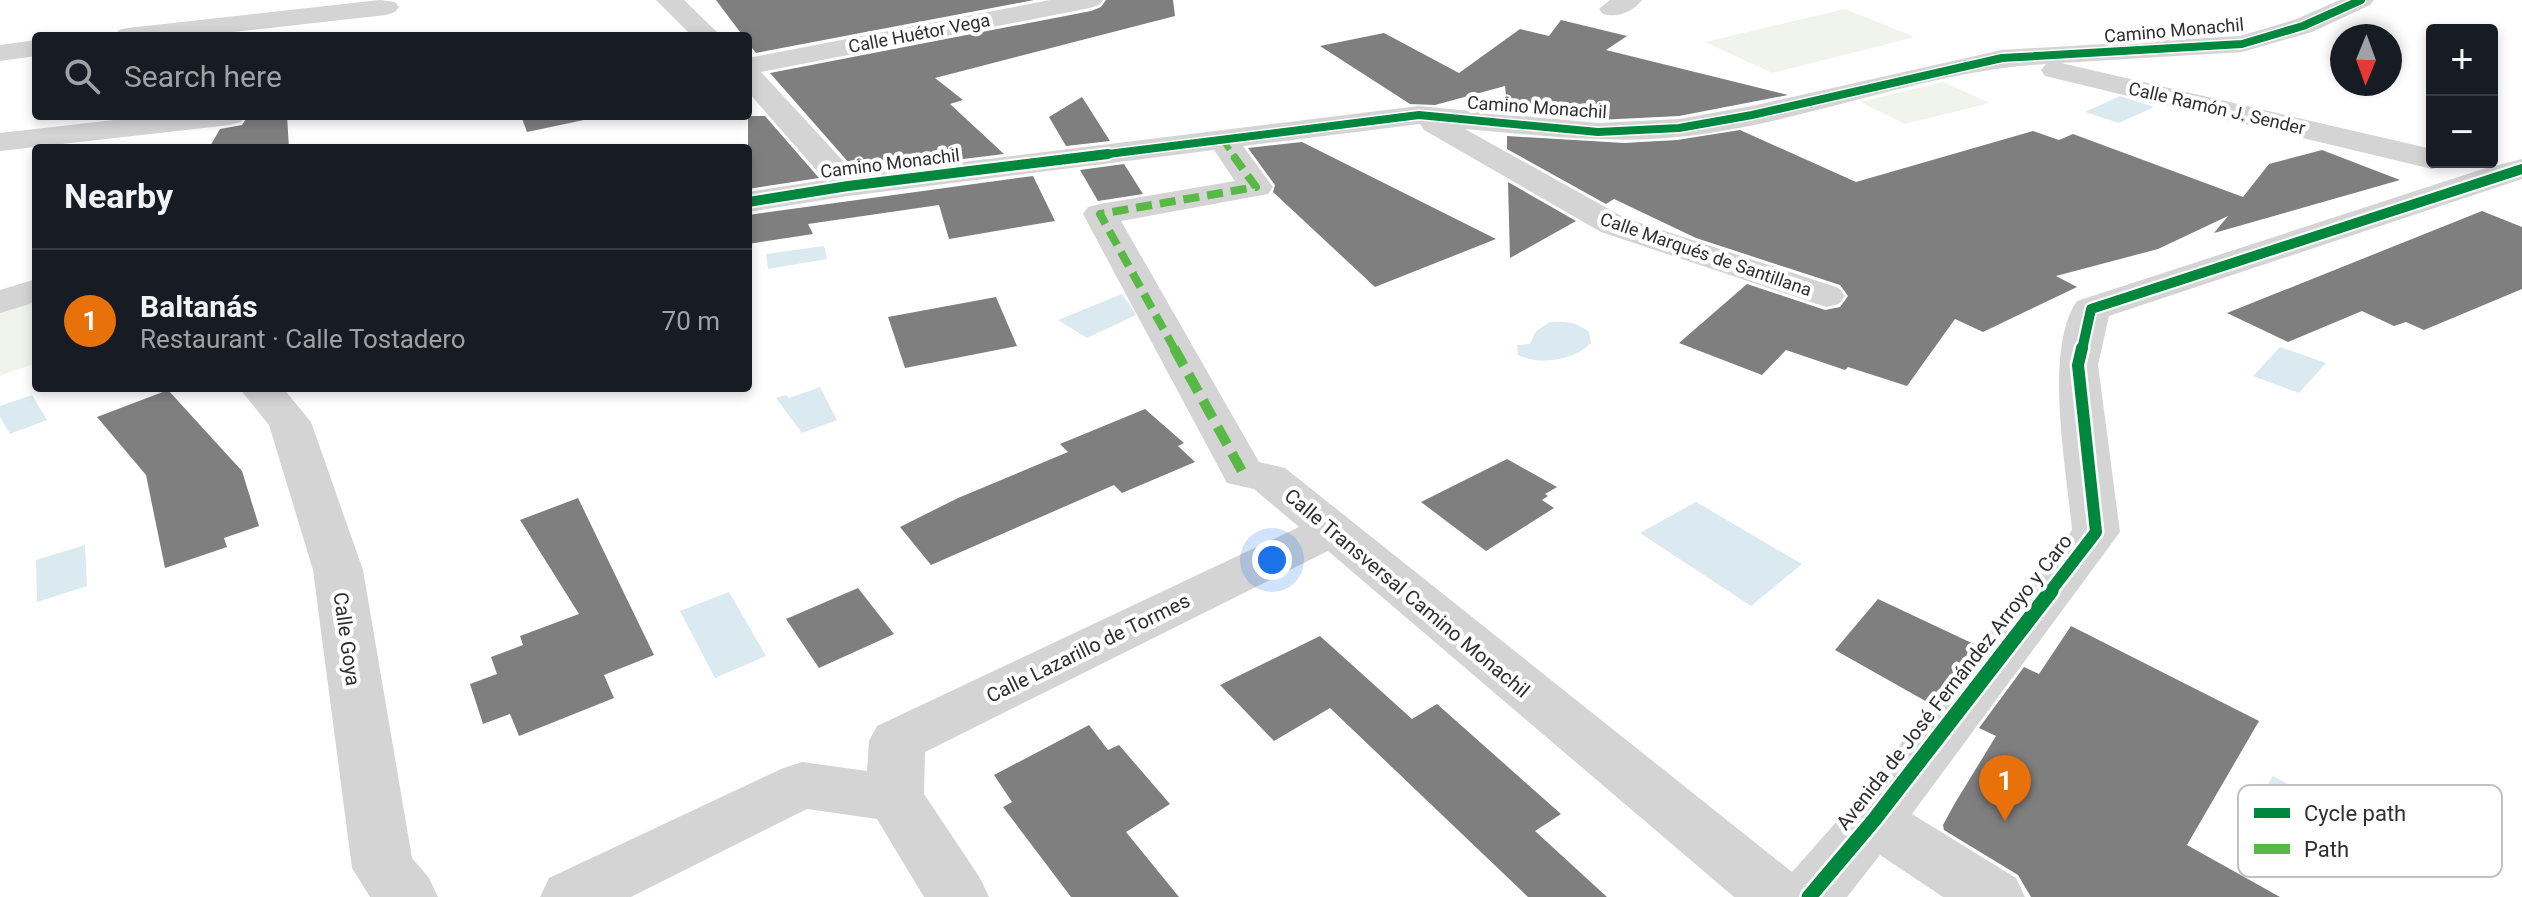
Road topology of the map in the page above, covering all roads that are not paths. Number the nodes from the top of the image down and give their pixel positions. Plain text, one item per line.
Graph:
1 (669, 0) edge
2 (1090, 0) edge
3 (2361, 0) edge
4 (388, 4) edge
5 (1014, 6) edge
6 (160, 32) edge
7 (377, 32) edge
8 (704, 32) edge
9 (32, 49) edge
10 (0, 53) edge
11 (2002, 58) junction
12 (752, 65) edge
13 (752, 79) edge
14 (1419, 115) junction
15 (195, 120) edge
16 (1222, 139) junction
17 (0, 142) edge
18 (2426, 158) edge
19 (2484, 168) edge
20 (2510, 172) edge
21 (848, 186) junction
22 (752, 201) edge
23 (32, 291) edge
24 (1826, 296) dead end
25 (0, 302) edge
26 (264, 392) edge
27 (1330, 531) junction
28 (895, 798) junction
29 (1874, 820) junction
30 (407, 897) edge
31 (571, 897) edge
32 (958, 897) edge
33 (1778, 897) edge
34 (1809, 897) edge
35 (1994, 897) edge

1 - 8 street
2 - 5 street, Calle Huétor Vega
3 - 11 street, Camino Monachil
4 - 6 street
4 - 7 street
5 - 12 street, Calle Huétor Vega
9 - 10 street
11 - 14 street, Camino Monachil
11 - 18 street, Calle Ramón J. Sender
13 - 21 street
14 - 16 street, Camino Monachil
14 - 24 street, Calle Marqués de Santillana
15 - 17 street
16 - 21 street, Camino Monachil
16 - 27 street, Calle Transversal Camino Monachil
19 - 20 street
20 - 29 street, Avenida de José Fernández Arroyo y Caro
21 - 22 street, Camino Monachil
23 - 25 street
26 - 30 street, Calle Goya
27 - 28 street, Calle Lazarillo de Tormes
27 - 33 street, Calle Transversal Camino Monachil
28 - 31 street
28 - 32 street
29 - 34 street, Avenida de José Fernández Arroyo y Caro
29 - 35 street

